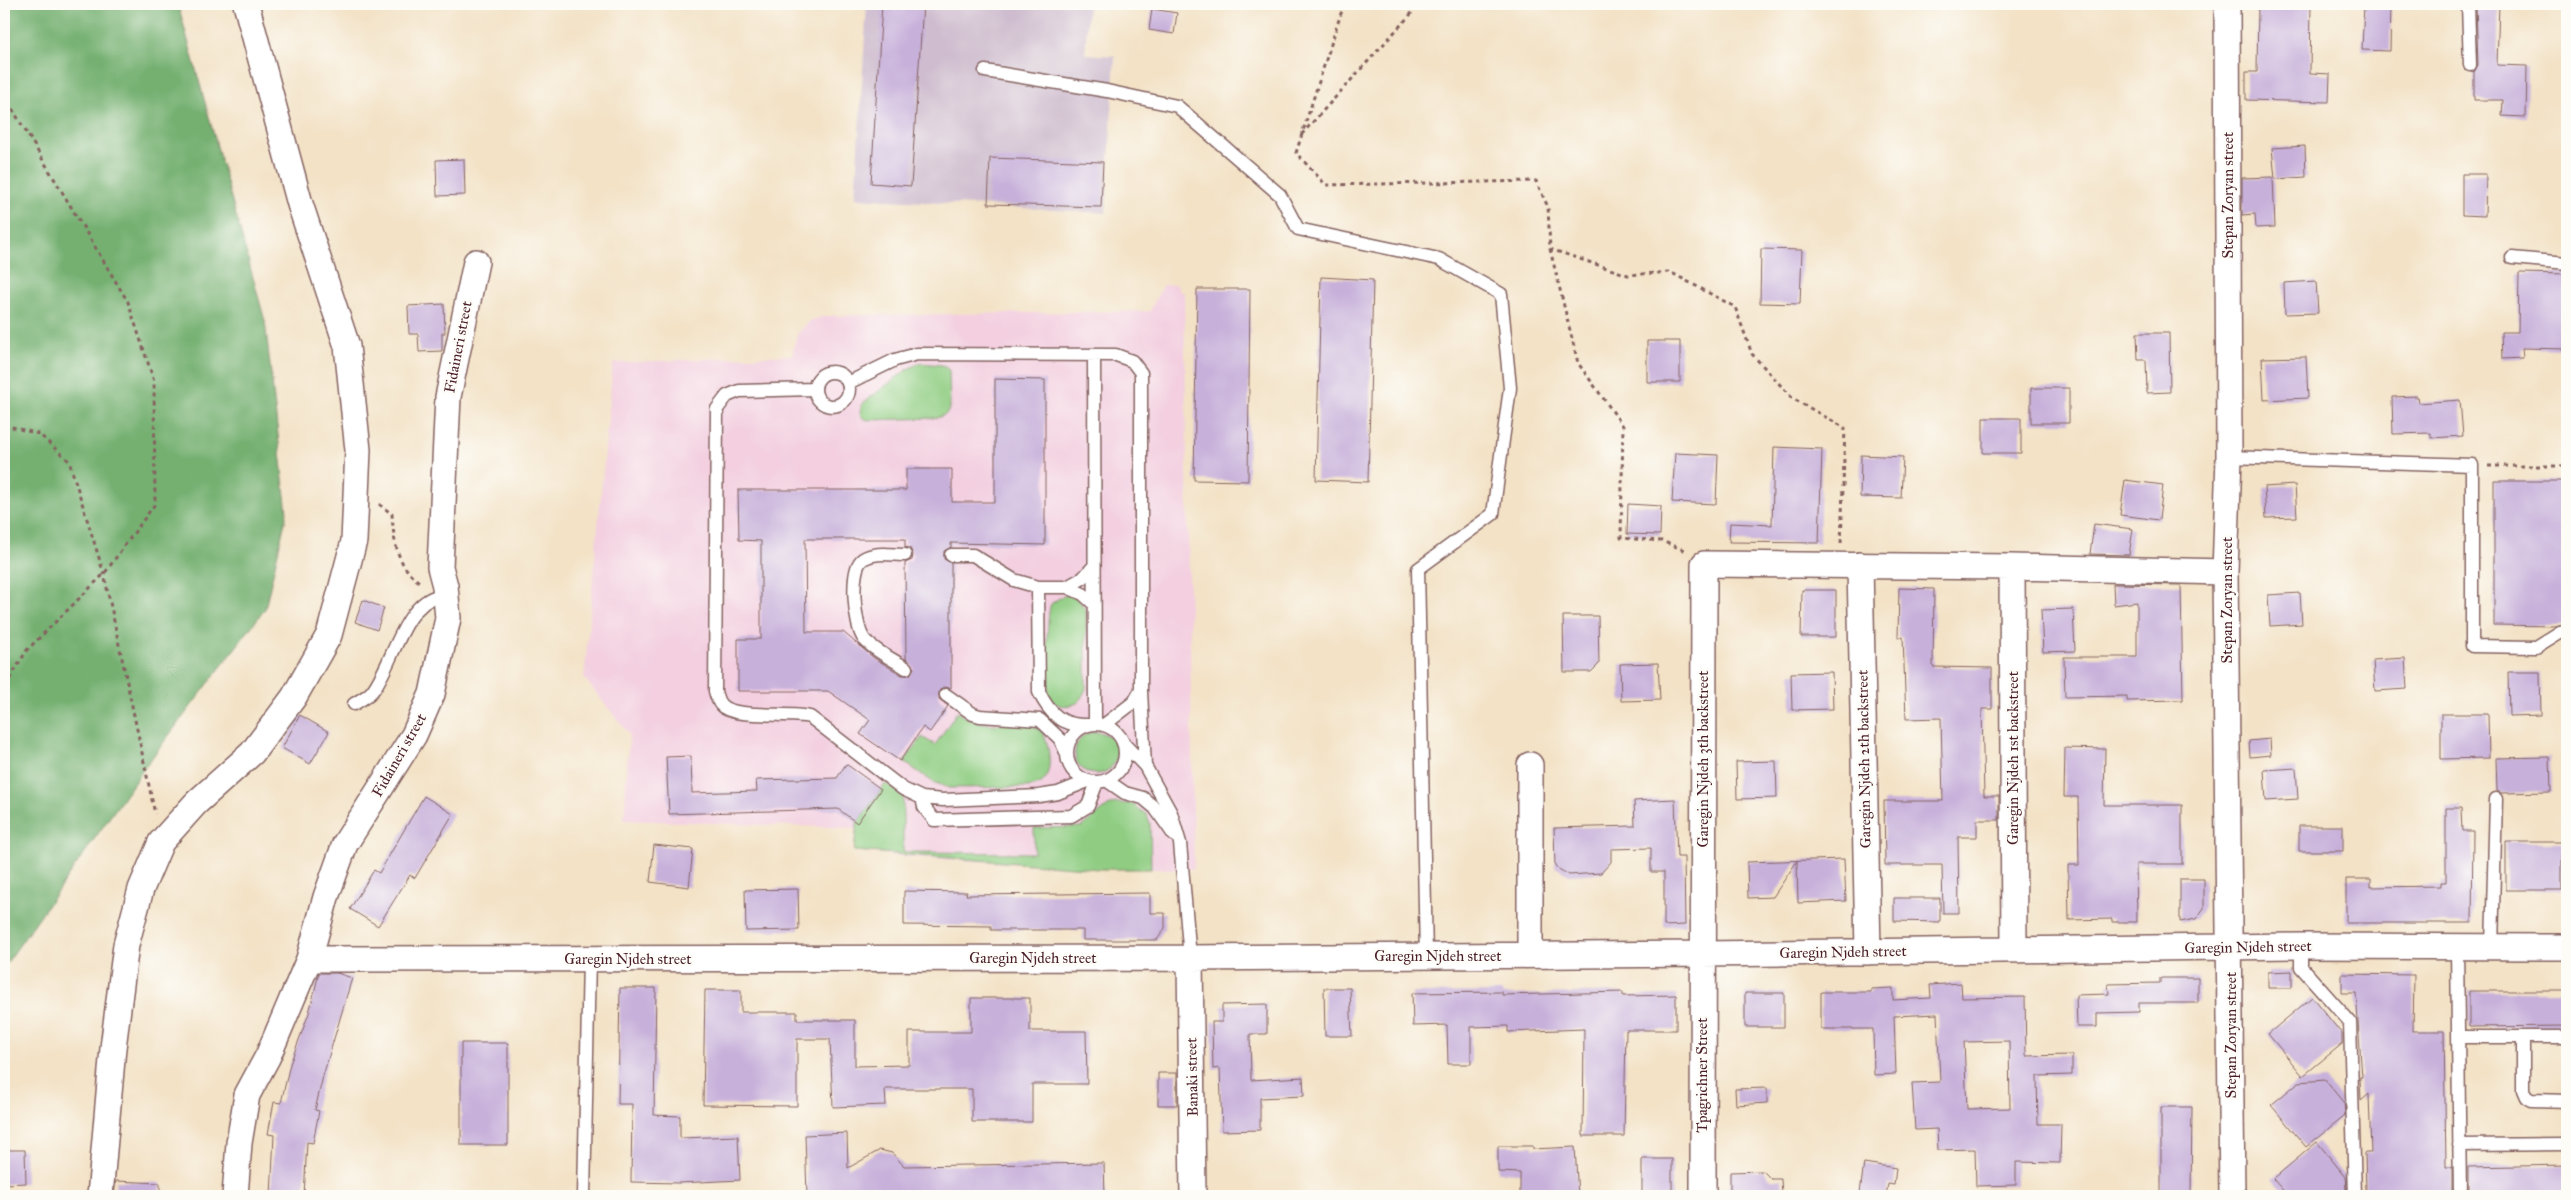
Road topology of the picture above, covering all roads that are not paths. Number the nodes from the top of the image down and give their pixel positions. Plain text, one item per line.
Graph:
1 (246, 4) edge
2 (2227, 4) edge
3 (2468, 4) edge
4 (2470, 65) dead end
5 (986, 71) dead end
6 (2512, 258) dead end
7 (476, 262) dead end
8 (2567, 263) edge
9 (1094, 355) junction
10 (848, 383) junction
11 (814, 389) junction
12 (2229, 457) junction
13 (905, 555) dead end
14 (951, 555) dead end
15 (1851, 565) junction
16 (1094, 566) junction
17 (2012, 566) junction
18 (2225, 572) junction
19 (1067, 586) junction
20 (1038, 587) junction
21 (442, 599) junction
22 (1094, 604) junction
23 (2567, 631) edge
24 (906, 668) dead end
25 (1141, 690) junction
26 (946, 695) dead end
27 (354, 704) dead end
28 (1095, 724) junction
29 (1123, 742) junction
30 (1067, 754) junction
31 (1530, 765) dead end
32 (1145, 766) junction
33 (1097, 781) junction
34 (922, 798) junction
35 (2496, 799) dead end
36 (1180, 843) junction
37 (2301, 946) junction
38 (2567, 946) edge
39 (2230, 947) junction
40 (2457, 947) junction
41 (2492, 947) junction
42 (2014, 950) junction
43 (1868, 952) junction
44 (1702, 954) junction
45 (1530, 955) junction
46 (1426, 956) junction
47 (1190, 958) junction
48 (309, 959) junction
49 (589, 959) junction
50 (2458, 1037) junction
51 (2523, 1037) junction
52 (2567, 1037) edge
53 (2567, 1101) edge
54 (2567, 1144) edge
55 (2459, 1145) junction
56 (100, 1196) edge
57 (235, 1196) edge
58 (584, 1196) edge
59 (1193, 1196) edge
60 (1702, 1196) edge
61 (2232, 1196) edge
62 (2355, 1196) edge
63 (2460, 1196) edge

1 - 56 street
2 - 12 street, Stepan Zoryan street
3 - 4 lane
5 - 46 lane
6 - 8 lane
7 - 21 street, Fidaineri street
9 - 10 lane
9 - 16 lane
9 - 25 lane
10 - 11 lane
10 - 11 lane
11 - 34 lane
12 - 18 street, Stepan Zoryan street
12 - 23 lane
13 - 24 lane
14 - 20 lane
15 - 17 street
15 - 43 street, Garegin Njdeh 2th backstreet
15 - 44 street, Garegin Njdeh 3th backstreet
16 - 19 lane
16 - 22 lane
17 - 18 street
17 - 42 street, Garegin Njdeh 1st backstreet
18 - 39 street, Stepan Zoryan street
19 - 20 lane
19 - 22 lane
20 - 28 lane
21 - 27 lane
21 - 48 street, Fidaineri street
22 - 28 lane
25 - 28 lane
25 - 32 lane
26 - 30 lane
28 - 29 lane
28 - 30 lane
29 - 32 lane
29 - 33 lane
30 - 33 lane
31 - 45 street
32 - 36 lane
33 - 34 lane
33 - 34 lane
33 - 36 lane
35 - 41 lane
36 - 47 lane
37 - 39 street, Garegin Njdeh street
37 - 40 street, Garegin Njdeh street
37 - 62 lane
38 - 41 street, Garegin Njdeh street
39 - 42 street, Garegin Njdeh street
39 - 61 street, Stepan Zoryan street
40 - 41 street, Garegin Njdeh street
40 - 50 lane
42 - 43 street, Garegin Njdeh street
43 - 44 street, Garegin Njdeh street
44 - 45 street, Garegin Njdeh street
44 - 60 street, Tpagrichner Street
45 - 46 street, Garegin Njdeh street
46 - 47 street, Garegin Njdeh street
47 - 49 street, Garegin Njdeh street
47 - 59 street, Banaki street
48 - 49 street, Garegin Njdeh street
48 - 57 street, Fidaineri street
49 - 58 lane
50 - 51 lane
50 - 55 lane
51 - 52 lane
51 - 53 lane
54 - 55 lane
55 - 63 lane

